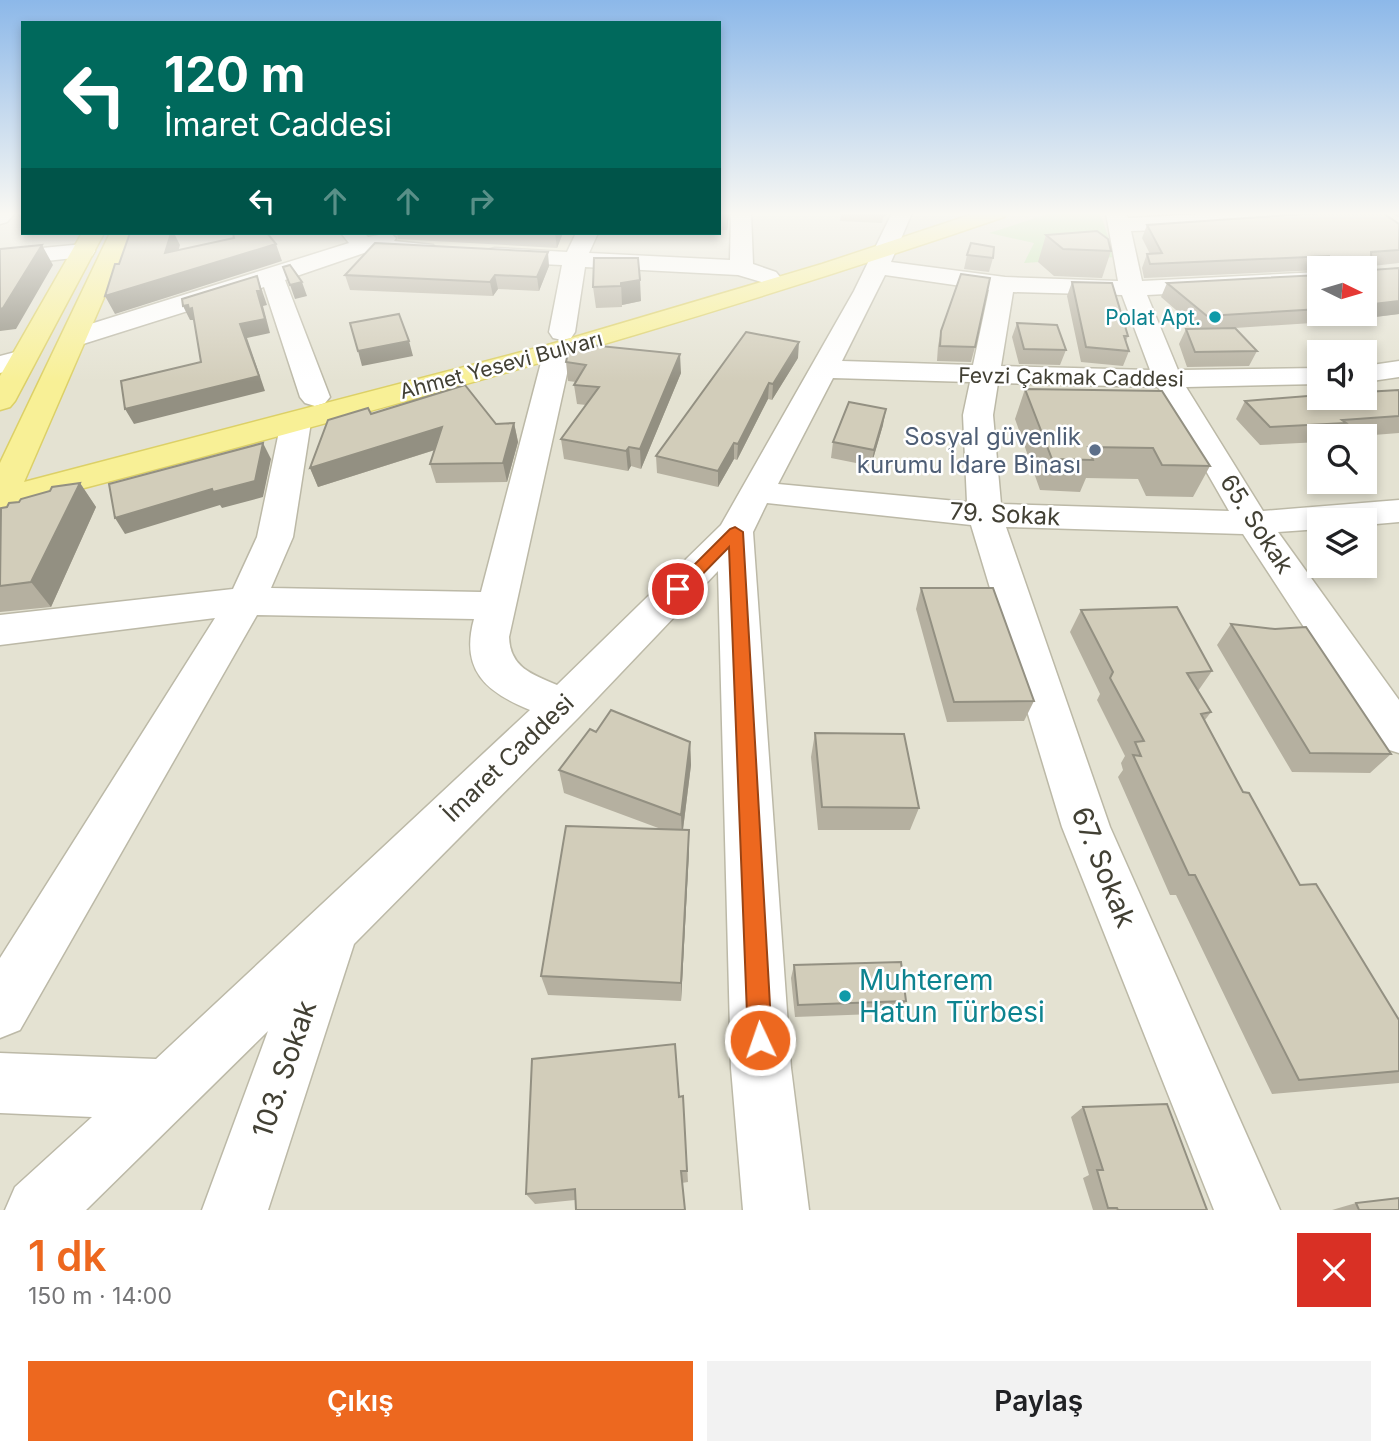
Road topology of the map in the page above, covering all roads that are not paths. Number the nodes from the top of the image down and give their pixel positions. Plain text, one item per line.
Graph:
1 (86, 269) edge
2 (100, 269) edge
3 (289, 269) edge
4 (573, 269) edge
5 (745, 269) edge
6 (794, 269) edge
7 (798, 269) edge
8 (874, 269) edge
9 (963, 269) edge
10 (1128, 269) edge
11 (272, 277) junction
12 (768, 277) junction
13 (1307, 280) edge
14 (1002, 284) junction
15 (1132, 289) junction
16 (74, 338) junction
17 (560, 342) junction
18 (12, 362) edge
19 (823, 369) junction
20 (1399, 369) edge
21 (1377, 372) edge
22 (984, 376) junction
23 (1307, 376) edge
24 (1167, 379) junction
25 (0, 401) edge
26 (305, 409) junction
27 (3, 487) edge
28 (1399, 511) edge
29 (747, 512) junction
30 (985, 515) junction
31 (1253, 523) junction
32 (246, 601) junction
33 (495, 606) junction
34 (0, 630) edge
35 (564, 705) junction
36 (1391, 713) edge
37 (333, 927) junction
38 (0, 1010) edge
39 (0, 1083) edge
40 (167, 1090) junction
41 (38, 1210) edge
42 (235, 1210) edge
43 (776, 1210) edge
44 (1247, 1210) edge

1 - 18 main road
2 - 16 main road
3 - 11 street
4 - 17 street
5 - 12 street
6 - 12 main road, Ahmet Yesevi Bulvarı
7 - 17 main road, Ahmet Yesevi Bulvarı
8 - 19 street, İmaret Caddesi
9 - 14 street
10 - 15 street, 65. Sokak
11 - 16 street
11 - 26 street
12 - 17 main road, Ahmet Yesevi Bulvarı
13 - 15 street
14 - 15 street
14 - 22 street, 67. Sokak
15 - 24 street, 65. Sokak
16 - 27 main road
17 - 26 main road, Ahmet Yesevi Bulvarı
17 - 33 street
18 - 25 main road
19 - 22 street, Fevzi Çakmak Caddesi
19 - 29 street, İmaret Caddesi
20 - 21 street
22 - 24 street, Fevzi Çakmak Caddesi
22 - 30 street, 67. Sokak
23 - 24 street, Fevzi Çakmak Caddesi
24 - 31 street, 65. Sokak
26 - 27 main road, Ahmet Yesevi Bulvarı
26 - 32 street
28 - 31 street, 79. Sokak
29 - 30 street, 79. Sokak
29 - 35 street, İmaret Caddesi
29 - 43 street
30 - 31 street, 79. Sokak
30 - 44 street, 67. Sokak
31 - 36 street, 65. Sokak
32 - 33 street
32 - 34 street
32 - 38 street
33 - 35 street
35 - 37 street, İmaret Caddesi
37 - 40 street, İmaret Caddesi
37 - 42 street, 103. Sokak
39 - 40 street
40 - 41 street, İmaret Caddesi

